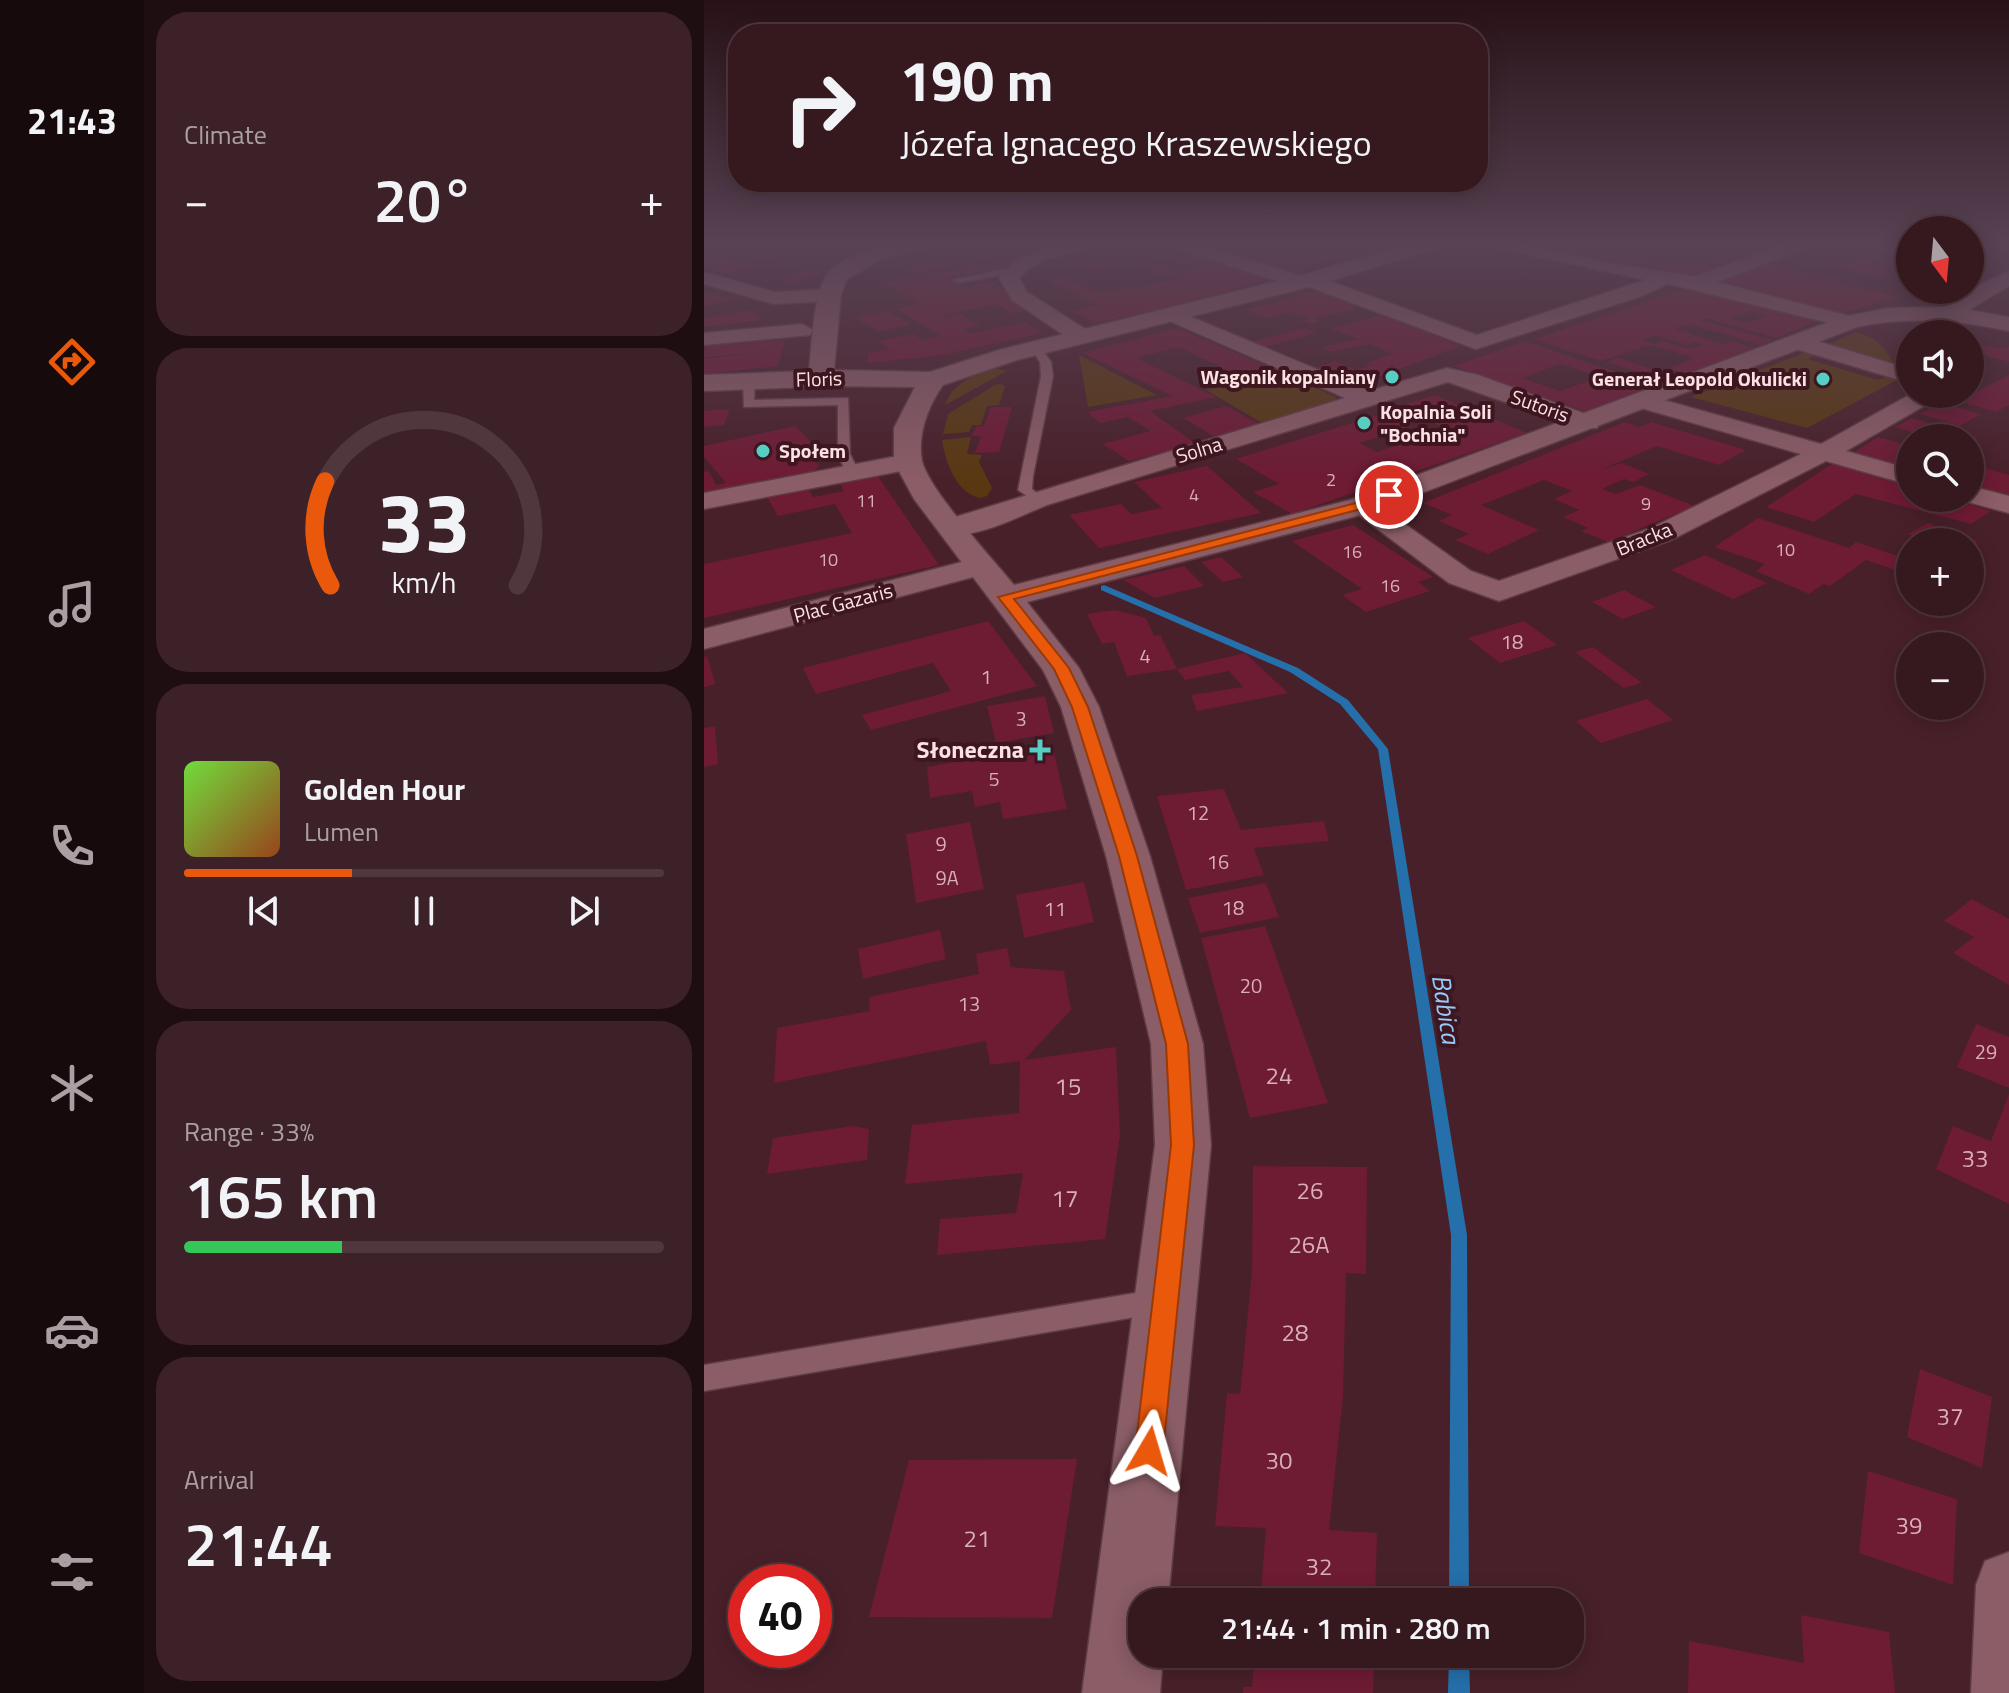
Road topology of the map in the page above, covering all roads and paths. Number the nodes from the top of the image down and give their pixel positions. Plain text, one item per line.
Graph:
1 (827, 323) edge
2 (1060, 323) edge
3 (1139, 323) edge
4 (1191, 323) edge
5 (1423, 323) edge
6 (1536, 323) edge
7 (1846, 323) edge
8 (802, 330) dead end
9 (1082, 337) junction
10 (704, 339) edge
11 (1797, 342) junction
12 (1036, 348) junction
13 (1896, 372) edge
14 (1447, 375) joint
15 (821, 378) junction
16 (934, 380) junction
17 (749, 381) junction
18 (704, 383) edge
19 (1367, 399) junction
20 (1642, 401) junction
21 (1903, 408) edge
22 (1588, 423) junction
23 (1823, 453) junction
24 (908, 462) junction
25 (852, 472) junction
26 (1896, 473) edge
27 (1984, 498) edge
28 (1037, 499) junction
29 (704, 501) edge
30 (2009, 505) edge
31 (1361, 506) junction
32 (952, 527) junction
33 (981, 566) junction
34 (1005, 597) junction
35 (704, 639) edge
36 (1167, 1300) junction
37 (704, 1378) edge
38 (2009, 1585) edge
39 (1121, 1693) edge
40 (2006, 1693) edge

1 - 15 street
2 - 9 street
3 - 9 street
4 - 19 street
5 - 6 street
7 - 11 street
8 - 10 street
9 - 12 street
11 - 13 street
11 - 20 street
12 - 16 street
12 - 28 lane
14 - 19 street, Solna
14 - 22 street, Sutoris
15 - 16 street, Floris
15 - 17 street, Floris
16 - 24 street
17 - 18 street, Floris
17 - 25 lane
19 - 28 street, Solna
20 - 22 street
20 - 23 street
21 - 23 street, Bracka
22 - 31 street
23 - 26 street
23 - 31 street, Bracka
24 - 25 street
24 - 32 street
25 - 29 street
27 - 30 street
28 - 32 street, Solna
31 - 34 street
32 - 33 street
33 - 34 street
33 - 35 street, Plac Gazaris
34 - 36 street
36 - 37 lane
36 - 39 street
38 - 40 street

